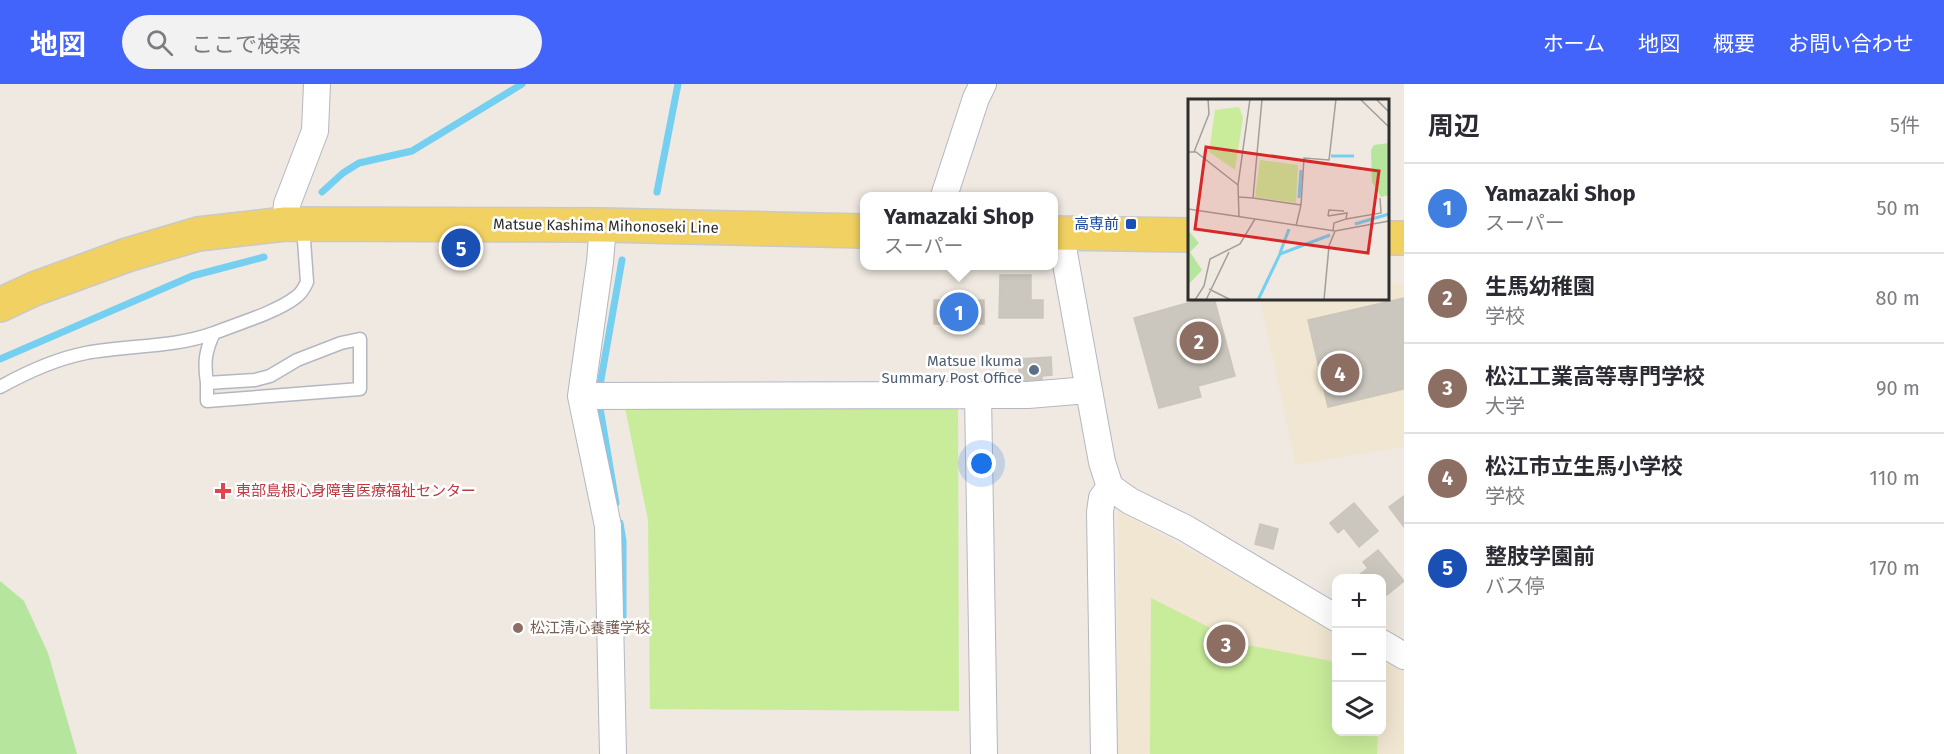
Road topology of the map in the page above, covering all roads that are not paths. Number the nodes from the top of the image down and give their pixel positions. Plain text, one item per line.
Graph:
1 (317, 84) edge
2 (983, 84) edge
3 (945, 192) edge
4 (294, 224) junction
5 (603, 225) junction
6 (860, 231) edge
7 (1059, 233) edge
8 (1188, 235) edge
9 (0, 305) edge
10 (214, 333) junction
11 (207, 383) junction
12 (0, 387) edge
13 (1088, 390) junction
14 (593, 395) junction
15 (978, 395) junction
16 (1110, 487) junction
17 (1332, 616) edge
18 (1386, 645) edge
19 (1404, 656) edge
20 (613, 754) edge
21 (984, 754) edge
22 (1104, 754) edge

1 - 4 street
2 - 3 street
4 - 5 main road, Matsue Kashima Mihonoseki Line
4 - 9 main road, Matsue Kashima Mihonoseki Line
4 - 10 lane
5 - 6 main road, Matsue Kashima Mihonoseki Line
5 - 14 street
7 - 8 main road
7 - 13 street
10 - 11 lane
10 - 12 lane
11 - 11 lane
13 - 15 street
13 - 16 street
14 - 15 street
14 - 20 street
15 - 21 street
16 - 17 street
16 - 22 street
18 - 19 street

